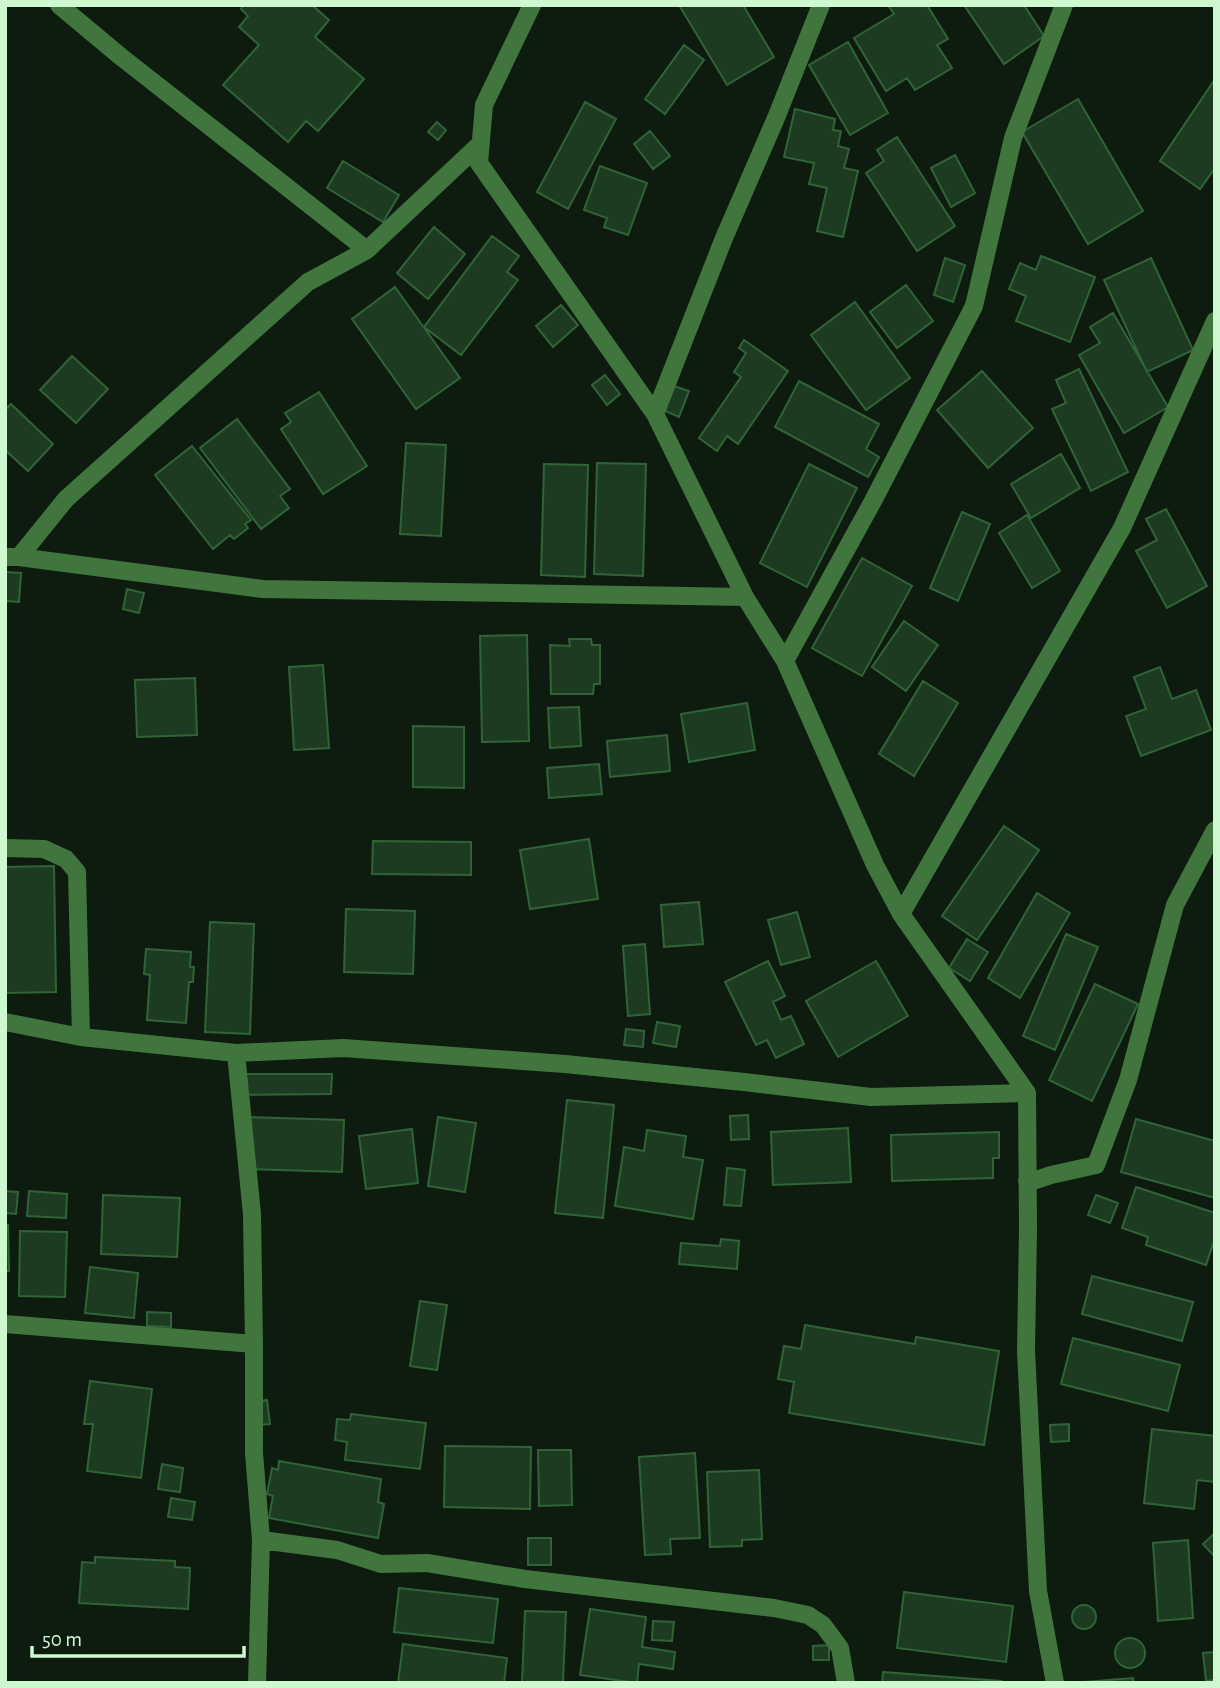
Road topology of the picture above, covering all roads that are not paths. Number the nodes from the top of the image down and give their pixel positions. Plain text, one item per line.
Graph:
1 (59, 5) edge
2 (532, 5) edge
3 (821, 5) edge
4 (1065, 5) edge
5 (481, 143) junction
6 (367, 250) junction
7 (1215, 321) edge
8 (655, 414) junction
9 (12, 557) edge
10 (746, 597) junction
11 (785, 661) junction
12 (1215, 830) edge
13 (5, 848) edge
14 (901, 914) junction
15 (5, 1022) edge
16 (81, 1037) junction
17 (236, 1053) junction
18 (1027, 1093) junction
19 (1027, 1181) junction
20 (5, 1324) edge
21 (254, 1344) junction
22 (261, 1539) junction
23 (257, 1683) edge
24 (846, 1683) edge
25 (1055, 1683) edge

1 - 6 street
2 - 5 street
3 - 8 street
4 - 11 street
5 - 6 street
5 - 8 street
6 - 9 street
7 - 14 street
8 - 10 street
9 - 10 street
10 - 11 street
11 - 14 street
12 - 19 street
13 - 16 street
14 - 18 street
15 - 16 street
16 - 17 street
17 - 18 street
17 - 21 street
18 - 19 street
19 - 25 street
20 - 21 street
21 - 22 street
22 - 23 street
22 - 24 street

